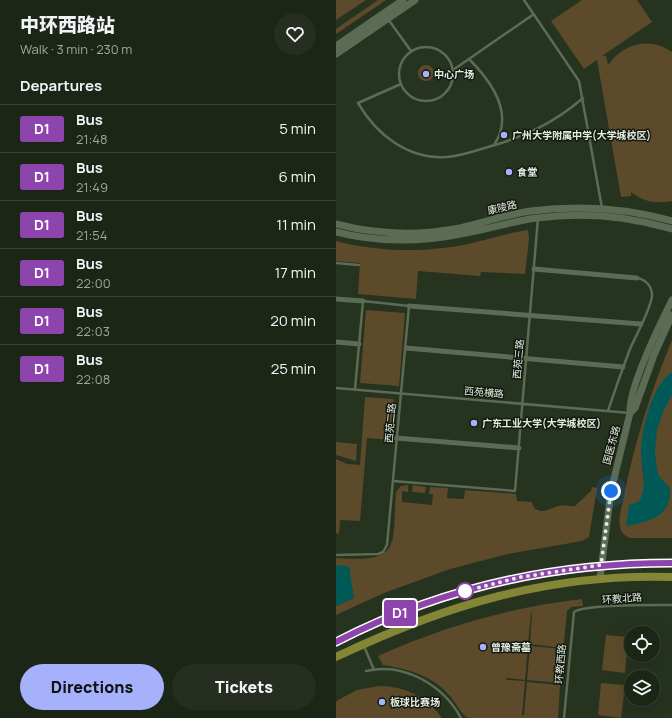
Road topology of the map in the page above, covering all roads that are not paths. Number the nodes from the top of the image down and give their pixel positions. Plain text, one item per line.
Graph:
1 (403, 0) edge
2 (415, 0) edge
3 (524, 0) edge
4 (534, 14) junction
5 (386, 16) junction
6 (336, 46) edge
7 (411, 52) junction
8 (336, 54) edge
9 (469, 59) junction
10 (452, 70) junction
11 (401, 84) junction
12 (583, 98) junction
13 (494, 146) junction
14 (602, 209) junction
15 (538, 218) junction
16 (672, 222) edge
17 (336, 224) edge
18 (672, 229) edge
19 (336, 232) edge
20 (336, 263) edge
21 (359, 265) dead end
22 (534, 269) junction
23 (637, 278) joint
24 (336, 299) edge
25 (672, 300) edge
26 (363, 302) junction
27 (410, 306) junction
28 (530, 315) junction
29 (672, 315) edge
30 (641, 324) junction
31 (336, 342) edge
32 (359, 344) junction
33 (406, 348) junction
34 (526, 359) junction
35 (623, 367) junction
36 (336, 388) edge
37 (355, 389) junction
38 (401, 393) junction
39 (523, 404) junction
40 (608, 411) junction
41 (630, 413) junction
42 (396, 438) junction
43 (519, 448) junction
44 (393, 481) junction
45 (336, 555) edge
46 (672, 563) edge
47 (601, 565) junction
48 (672, 577) edge
49 (600, 578) junction
50 (672, 605) edge
51 (574, 612) joint
52 (336, 642) edge
53 (363, 644) junction
54 (336, 657) edge
55 (374, 670) junction
56 (366, 672) dead end
57 (461, 718) edge
58 (564, 718) edge

1 - 5 street
2 - 5 street
3 - 4 lane
4 - 9 lane
4 - 12 lane
5 - 6 street
5 - 7 lane
5 - 8 street
7 - 10 lane
7 - 11 lane
9 - 10 lane
9 - 13 lane
10 - 11 lane
11 - 13 lane
12 - 13 lane
12 - 14 lane
14 - 16 street, 康陵路
14 - 17 street, 康陵路
15 - 18 street, 康陵路
15 - 19 street, 康陵路
15 - 22 lane, 西苑三路
20 - 21 lane
22 - 23 street
22 - 28 lane, 西苑三路
23 - 30 lane
24 - 26 street
25 - 41 street, 国医东路
26 - 27 lane
26 - 32 lane
27 - 28 street
27 - 33 lane, 西苑二路
28 - 30 street
28 - 34 lane, 西苑三路
29 - 41 street, 国医东路
30 - 35 lane
31 - 32 street
32 - 37 lane
33 - 34 street
33 - 38 lane, 西苑二路
34 - 35 street
34 - 39 lane, 西苑三路
35 - 40 lane
36 - 37 lane, 西苑横路
37 - 38 lane, 西苑横路
38 - 39 lane, 西苑横路
38 - 42 lane, 西苑二路
39 - 40 lane, 西苑横路
39 - 43 lane, 西苑三路
40 - 41 lane, 西苑横路
41 - 47 street, 国医东路
42 - 43 street
42 - 44 lane, 西苑二路
43 - 44 lane, 西苑三路
44 - 45 lane, 西苑二路
46 - 47 main road
47 - 49 street, 国医东路
47 - 52 main road
48 - 49 main road
49 - 53 main road
50 - 51 lane, 环教北路
51 - 58 lane, 环教西路
53 - 54 main road
53 - 55 lane
55 - 56 lane
55 - 57 lane

